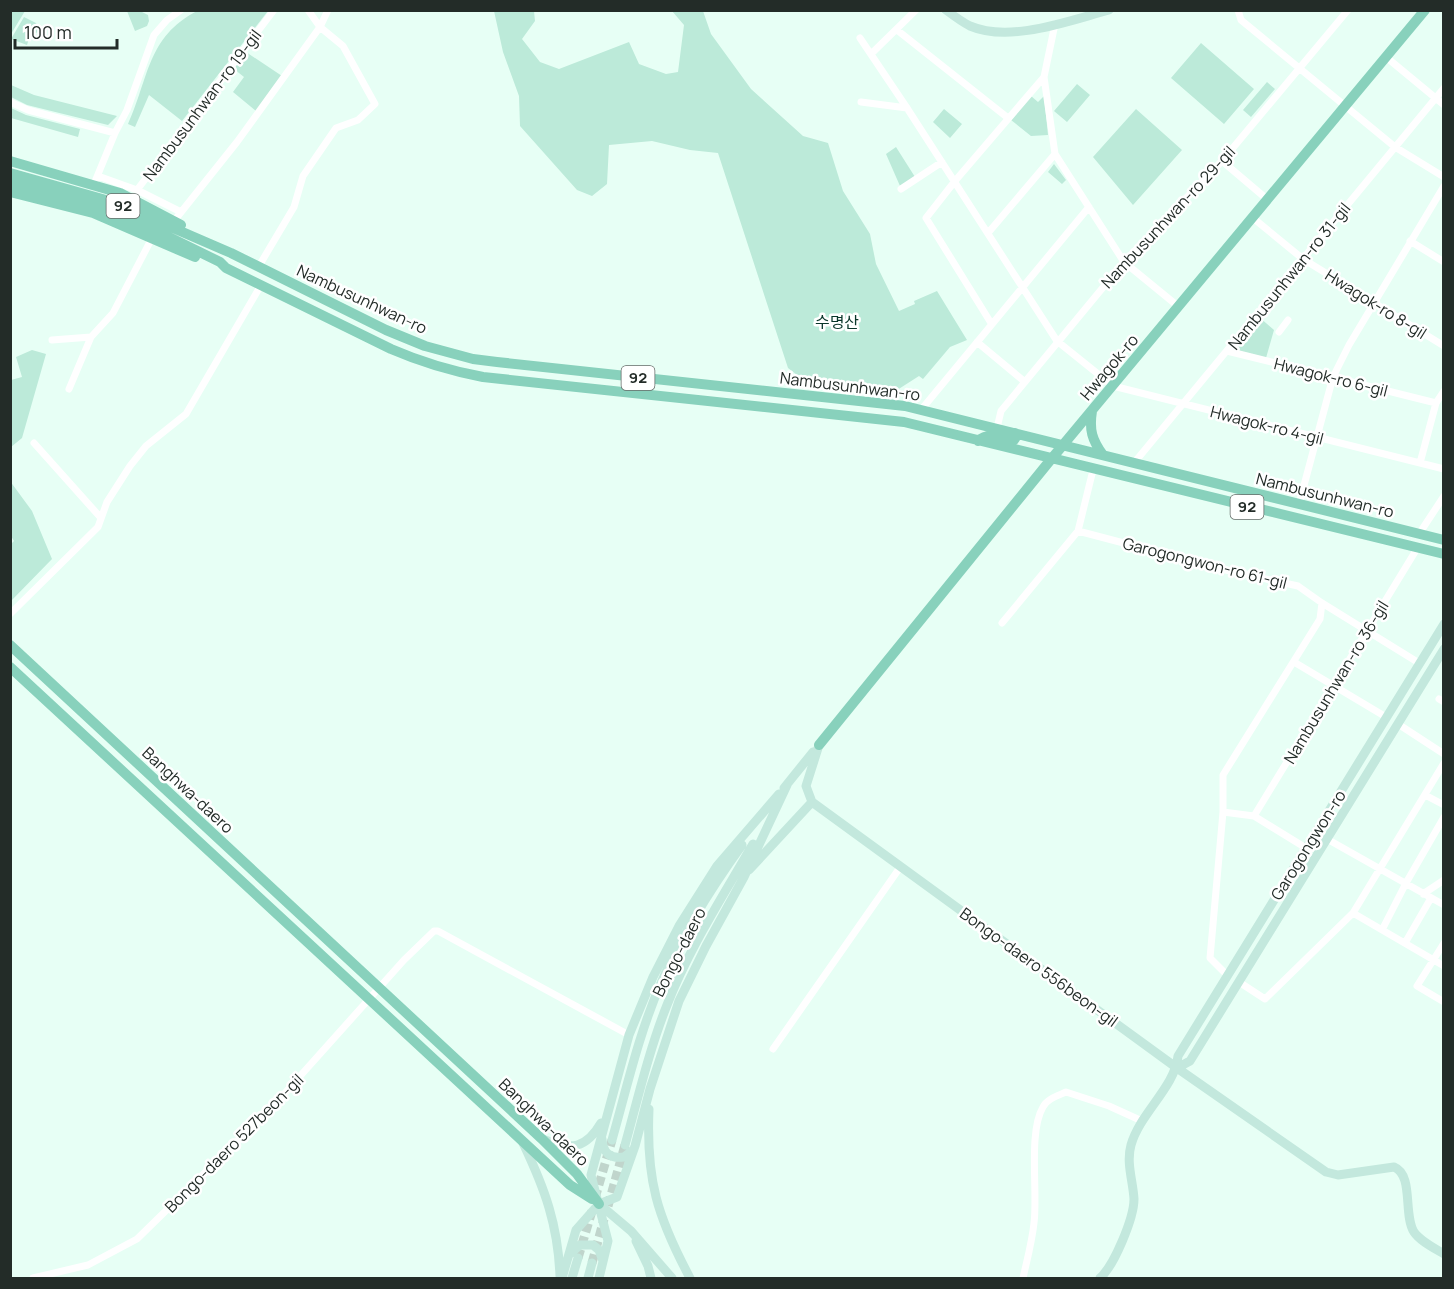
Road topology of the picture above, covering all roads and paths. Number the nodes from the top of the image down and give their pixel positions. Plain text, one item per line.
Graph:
1 (181, 10) edge
2 (274, 10) edge
3 (308, 10) edge
4 (328, 10) edge
5 (916, 10) edge
6 (946, 10) edge
7 (1108, 10) edge
8 (1238, 10) edge
9 (1348, 10) edge
10 (1425, 10) edge
11 (1055, 24) junction
12 (320, 27) junction
13 (897, 30) junction
14 (860, 38) dead end
15 (871, 54) junction
16 (1386, 57) junction
17 (1300, 69) junction
18 (1044, 77) junction
19 (1443, 88) edge
20 (1435, 98) junction
21 (10, 102) edge
22 (861, 102) dead end
23 (1443, 105) edge
24 (1346, 106) junction
25 (908, 108) junction
26 (1008, 118) junction
27 (115, 133) junction
28 (1395, 147) junction
29 (1055, 154) junction
30 (10, 161) edge
31 (1222, 161) junction
32 (942, 162) junction
33 (10, 172) edge
34 (1443, 177) edge
35 (96, 180) junction
36 (955, 181) junction
37 (10, 183) edge
38 (1443, 186) edge
39 (901, 189) dead end
40 (137, 190) junction
41 (10, 192) edge
42 (1268, 200) junction
43 (1089, 207) junction
44 (178, 216) junction
45 (1253, 218) junction
46 (988, 233) junction
47 (152, 238) junction
48 (1410, 241) junction
49 (231, 253) junction
50 (1303, 259) junction
51 (1124, 262) junction
52 (1443, 262) edge
53 (259, 266) junction
54 (226, 268) junction
55 (261, 285) junction
56 (1022, 286) junction
57 (1374, 302) junction
58 (1179, 307) junction
59 (1288, 320) dead end
60 (992, 323) junction
61 (1279, 332) dead end
62 (91, 338) junction
63 (52, 340) dead end
64 (1057, 341) junction
65 (977, 342) junction
66 (1443, 346) edge
67 (1227, 351) junction
68 (1333, 377) junction
69 (1024, 382) junction
70 (1113, 386) junction
71 (69, 389) dead end
72 (1443, 391) edge
73 (1436, 403) junction
74 (1184, 404) junction
75 (921, 410) junction
76 (1092, 411) junction
77 (997, 428) junction
78 (1015, 433) junction
79 (1317, 437) junction
80 (978, 441) junction
81 (34, 443) dead end
82 (1063, 445) junction
83 (1103, 455) junction
84 (1052, 459) junction
85 (1118, 459) junction
86 (1134, 463) junction
87 (1420, 463) junction
88 (1443, 469) edge
89 (1095, 470) junction
90 (1443, 496) edge
91 (1299, 504) junction
92 (101, 518) junction
93 (1078, 531) junction
94 (1419, 534) junction
95 (1443, 540) edge
96 (1418, 547) junction
97 (1443, 554) edge
98 (1322, 603) junction
99 (10, 614) edge
100 (1002, 623) dead end
101 (1443, 624) edge
102 (1368, 632) junction
103 (10, 645) edge
104 (1443, 650) edge
105 (1294, 662) junction
106 (1419, 663) junction
107 (10, 667) edge
108 (1335, 686) junction
109 (1386, 717) junction
110 (1398, 724) junction
111 (819, 745) junction
112 (1443, 754) edge
113 (1443, 763) edge
114 (787, 785) junction
115 (1425, 795) junction
116 (812, 802) junction
117 (1443, 805) edge
118 (1223, 812) junction
119 (1254, 816) junction
120 (1443, 817) edge
121 (1327, 839) junction
122 (1306, 848) junction
123 (901, 866) junction
124 (1380, 869) junction
125 (744, 876) junction
126 (1443, 880) edge
127 (1406, 883) junction
128 (1423, 894) junction
129 (1431, 898) junction
130 (1443, 905) edge
131 (1353, 913) junction
132 (1382, 930) junction
133 (1405, 943) junction
134 (1443, 943) edge
135 (1433, 960) junction
136 (1443, 966) edge
137 (1227, 975) junction
138 (1239, 982) junction
139 (1443, 1002) edge
140 (629, 1035) junction
141 (773, 1049) dead end
142 (1177, 1068) junction
143 (650, 1089) junction
144 (608, 1110) junction
145 (1142, 1121) junction
146 (519, 1136) junction
147 (601, 1136) junction
148 (542, 1139) junction
149 (612, 1140) tunnel mouth
150 (625, 1145) tunnel mouth
151 (635, 1146) junction
152 (599, 1204) junction
153 (631, 1231) junction
154 (1443, 1254) edge
155 (574, 1257) junction
156 (592, 1263) tunnel mouth
157 (603, 1264) junction
158 (33, 1278) edge
159 (561, 1278) edge
160 (572, 1278) edge
161 (588, 1278) edge
162 (599, 1278) edge
163 (604, 1278) edge
164 (651, 1278) edge
165 (672, 1278) edge
166 (690, 1278) edge
167 (1023, 1278) edge
168 (1100, 1278) edge

1 - 27 street
2 - 40 street, Nambusunhwan-ro 19-gil
3 - 12 street
4 - 12 street
5 - 13 street
6 - 11 street
7 - 11 street
8 - 17 street
9 - 17 street, Nambusunhwan-ro 29-gil
10 - 16 main road, Hwagok-ro
11 - 18 street
12 - 44 street
12 - 53 street
13 - 15 street
13 - 26 street
14 - 15 street
15 - 25 street
16 - 20 street
16 - 24 main road, Hwagok-ro
17 - 24 street
17 - 31 street, Nambusunhwan-ro 29-gil
18 - 26 street
18 - 29 street
19 - 20 street, Nambusunhwan-ro 31-gil
20 - 23 street
20 - 28 street, Nambusunhwan-ro 31-gil
21 - 27 street
22 - 25 street
24 - 28 street
24 - 42 main road, Hwagok-ro
25 - 32 street
26 - 36 street
27 - 35 street
28 - 34 street
28 - 50 street, Nambusunhwan-ro 31-gil
29 - 43 street
29 - 46 street
30 - 35 main road, Nambusunhwan-ro / 92
31 - 42 street
31 - 51 street, Nambusunhwan-ro 29-gil
32 - 36 street
32 - 39 street
33 - 49 main road, Nambusunhwan-ro / 92
35 - 40 street, Nambusunhwan-ro
35 - 44 main road, Nambusunhwan-ro
36 - 46 street
36 - 60 street
37 - 54 main road, Nambusunhwan-ro / 92
38 - 48 street
40 - 44 street, Nambusunhwan-ro 19-gil
41 - 47 main road, Nambusunhwan-ro / 92
42 - 45 main road, Hwagok-ro
43 - 51 street
43 - 56 street
44 - 49 main road, Nambusunhwan-ro
45 - 50 street, Hwagok-ro 8-gil
45 - 58 main road, Hwagok-ro
46 - 56 street
47 - 54 main road, Nambusunhwan-ro / 92
47 - 62 street
48 - 52 street
48 - 57 street
49 - 53 main road, Nambusunhwan-ro / 92
50 - 57 street, Hwagok-ro 8-gil
50 - 67 street, Nambusunhwan-ro 31-gil
51 - 58 street
51 - 64 street, Nambusunhwan-ro 29-gil
53 - 75 main road, Nambusunhwan-ro / 92
54 - 55 main road, Nambusunhwan-ro / 92
55 - 80 main road, Nambusunhwan-ro / 92
55 - 92 street
56 - 60 street
56 - 64 street
57 - 66 street, Hwagok-ro 8-gil
57 - 68 street
58 - 70 main road, Hwagok-ro
59 - 61 street, Nambusunhwan-ro 31-gil
60 - 65 street
62 - 63 street
62 - 71 street
64 - 69 street, Nambusunhwan-ro 29-gil
64 - 70 street
65 - 69 street
65 - 75 street
67 - 68 street, Hwagok-ro 6-gil
67 - 74 street, Nambusunhwan-ro 31-gil
68 - 73 street, Hwagok-ro 6-gil
68 - 79 street
69 - 77 street, Nambusunhwan-ro 29-gil
70 - 74 street, Hwagok-ro 4-gil
70 - 76 main road, Hwagok-ro
72 - 73 street
73 - 87 street
74 - 79 street, Hwagok-ro 4-gil
74 - 86 street, Nambusunhwan-ro 31-gil
75 - 77 main road, Nambusunhwan-ro / 92
76 - 82 main road, Hwagok-ro
76 - 83 main road
77 - 78 main road, Nambusunhwan-ro / 92
78 - 80 main road
78 - 82 main road, Nambusunhwan-ro / 92
79 - 87 street, Hwagok-ro 4-gil
79 - 91 street
80 - 84 main road, Nambusunhwan-ro / 92
81 - 92 street
82 - 83 main road, Nambusunhwan-ro / 92
82 - 84 main road, Hwagok-ro
83 - 85 main road, Nambusunhwan-ro / 92
84 - 89 main road, Nambusunhwan-ro / 92
84 - 111 main road, Hwagok-ro
85 - 86 main road, Nambusunhwan-ro / 92
85 - 89 main road
86 - 91 main road, Nambusunhwan-ro / 92
87 - 88 street, Hwagok-ro 4-gil
89 - 93 street
89 - 96 main road, Nambusunhwan-ro / 92
90 - 94 street
91 - 94 main road, Nambusunhwan-ro / 92
92 - 99 street
93 - 98 street, Garogongwon-ro 61-gil
93 - 100 street
94 - 95 main road, Nambusunhwan-ro / 92
96 - 97 main road, Nambusunhwan-ro / 92
96 - 102 street, Nambusunhwan-ro 36-gil
98 - 102 street, Garogongwon-ro 61-gil
98 - 105 street
101 - 106 street, Garogongwon-ro
102 - 106 street, Garogongwon-ro 61-gil
102 - 108 street, Nambusunhwan-ro 36-gil
103 - 148 main road, Banghwa-daero
104 - 110 street, Garogongwon-ro
105 - 108 street
105 - 118 street
106 - 109 street, Garogongwon-ro
107 - 146 main road, Banghwa-daero
108 - 109 street
108 - 119 street, Nambusunhwan-ro 36-gil
109 - 122 street, Garogongwon-ro
110 - 112 street
110 - 121 street, Garogongwon-ro
111 - 114 street, Bongo-daero
111 - 116 street
113 - 115 street
114 - 125 street
114 - 140 street
114 - 149 street, Bongo-daero
114 - 150 street, Bongo-daero
115 - 117 street
115 - 124 street
116 - 123 street, Bongo-daero 556beon-gil
116 - 125 street
118 - 119 street
118 - 137 street
119 - 122 street
120 - 127 street
121 - 124 street
121 - 138 street, Garogongwon-ro
122 - 137 street, Garogongwon-ro
123 - 141 street
123 - 142 street, Bongo-daero 556beon-gil
124 - 127 street
124 - 131 street
125 - 143 street
126 - 128 street
127 - 128 street
127 - 132 street
128 - 129 street
129 - 130 street
129 - 133 street
131 - 132 street
131 - 138 street
132 - 133 street
133 - 135 street
134 - 135 street
135 - 136 street
135 - 139 street
137 - 142 street, Garogongwon-ro
138 - 142 street, Garogongwon-ro
140 - 144 street
140 - 158 street, Bongo-daero 527beon-gil
142 - 145 street, Garogongwon-ro
142 - 154 street, Bongo-daero 556beon-gil
143 - 151 street
143 - 166 street
144 - 147 street
144 - 148 street
145 - 167 street
145 - 168 street, Garogongwon-ro
146 - 152 main road, Banghwa-daero
146 - 159 street
147 - 151 street
147 - 152 street
148 - 152 main road, Banghwa-daero
151 - 152 street
152 - 153 street
152 - 155 street
152 - 157 street
153 - 164 street
153 - 165 street
155 - 157 street
155 - 159 street
155 - 160 street
156 - 161 street
157 - 162 street
157 - 163 street

